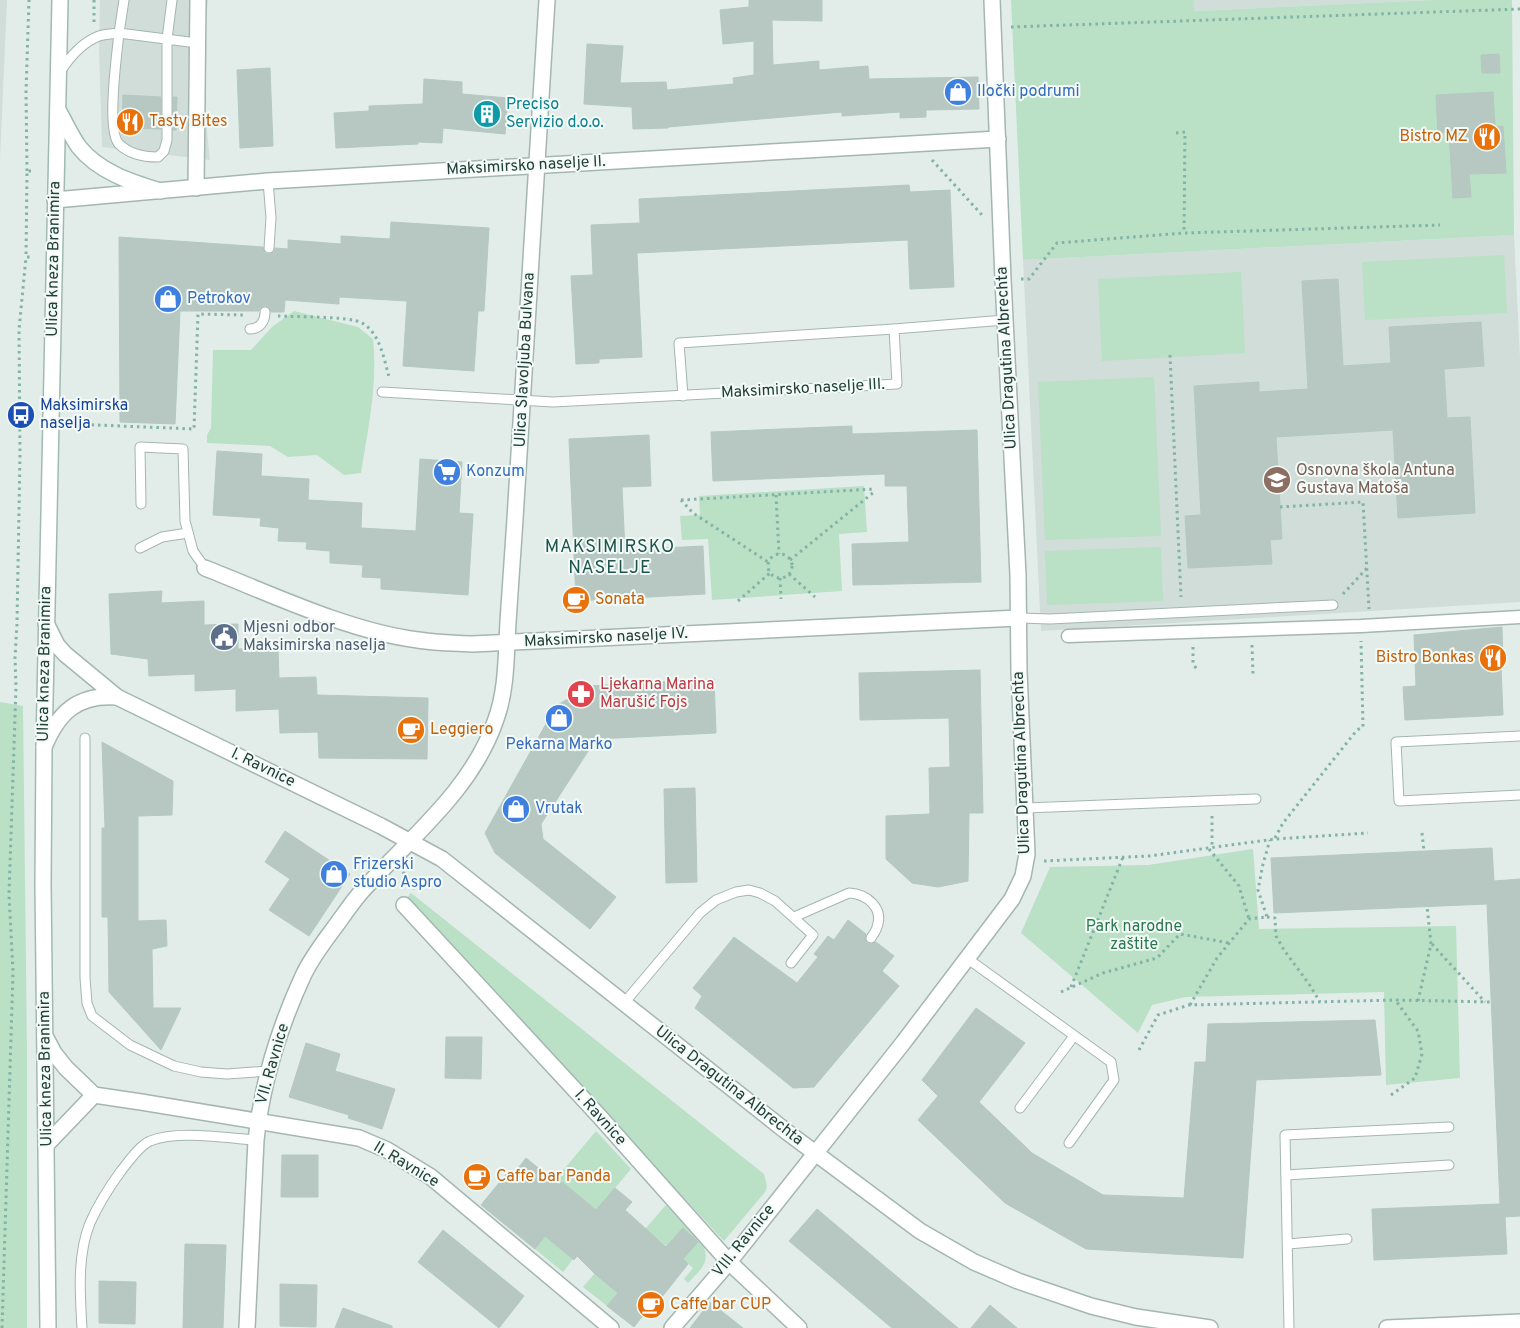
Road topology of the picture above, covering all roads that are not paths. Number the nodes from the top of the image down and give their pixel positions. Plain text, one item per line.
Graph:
1 (60, 0) edge
2 (124, 0) edge
3 (172, 0) edge
4 (198, 0) edge
5 (547, 0) edge
6 (992, 0) edge
7 (119, 33) junction
8 (167, 39) junction
9 (197, 43) junction
10 (58, 74) junction
11 (58, 108) junction
12 (998, 139) junction
13 (536, 166) junction
14 (268, 181) junction
15 (196, 188) junction
16 (160, 191) junction
17 (55, 200) junction
18 (269, 248) dead end
19 (269, 314) road end
20 (1005, 320) junction
21 (250, 329) dead end
22 (894, 329) junction
23 (382, 392) dead end
24 (683, 396) junction
25 (524, 400) junction
26 (141, 504) dead end
27 (188, 533) junction
28 (140, 548) dead end
29 (205, 568) joint
30 (1333, 605) road end
31 (1520, 617) edge
32 (1020, 618) junction
33 (46, 623) junction
34 (1068, 636) dead end
35 (507, 643) junction
36 (117, 697) junction
37 (1520, 736) edge
38 (84, 738) dead end
39 (44, 748) junction
40 (1520, 795) edge
41 (1256, 798) dead end
42 (1026, 808) junction
43 (410, 840) junction
44 (404, 905) dead end
45 (794, 917) junction
46 (871, 938) dead end
47 (968, 959) junction
48 (791, 964) dead end
49 (624, 1004) junction
50 (45, 1036) junction
51 (1074, 1036) junction
52 (268, 1070) junction
53 (94, 1095) junction
54 (1020, 1108) dead end
55 (258, 1122) junction
56 (1449, 1127) dead end
57 (256, 1140) junction
58 (1069, 1143) dead end
59 (47, 1144) junction
60 (814, 1154) junction
61 (1449, 1165) dead end
62 (1286, 1175) junction
63 (1347, 1239) dead end
64 (1288, 1244) junction
65 (729, 1262) junction
66 (1520, 1322) edge
67 (48, 1328) edge
68 (82, 1328) edge
69 (247, 1328) edge
70 (611, 1328) edge
71 (672, 1328) edge
72 (799, 1328) edge
73 (1210, 1328) edge
74 (1289, 1328) edge
75 (1386, 1328) edge

1 - 10 street, Ulica kneza Branimira
2 - 7 lane
3 - 8 lane
4 - 9 street
5 - 13 street, Ulica Slavoljuba Bulvana
6 - 12 street, Ulica Dragutina Albrechta
7 - 8 lane
7 - 8 lane
7 - 10 lane
8 - 9 lane
9 - 15 street
10 - 11 street, Ulica kneza Branimira
11 - 16 street
11 - 17 street, Ulica kneza Branimira
12 - 13 street, Maksimirsko naselje II.
12 - 20 street, Ulica Dragutina Albrechta
13 - 14 street, Maksimirsko naselje II.
13 - 25 street, Ulica Slavoljuba Bulvana
14 - 15 street, Maksimirsko naselje II.
14 - 18 lane
15 - 16 street, Maksimirsko naselje II.
16 - 17 street, Maksimirsko naselje II.
17 - 33 street, Ulica kneza Branimira
19 - 21 lane
20 - 22 lane
20 - 32 street, Ulica Dragutina Albrechta
22 - 24 lane
22 - 24 lane, Maksimirsko naselje III.
23 - 25 lane, Maksimirsko naselje III.
24 - 25 lane, Maksimirsko naselje III.
25 - 35 street, Ulica Slavoljuba Bulvana
26 - 27 lane
27 - 28 lane
27 - 29 lane
29 - 35 street, Maksimirsko naselje IV.
30 - 32 lane
31 - 34 street
32 - 35 street, Maksimirsko naselje IV.
32 - 42 street, Ulica Dragutina Albrechta
33 - 36 street, I. Ravnice
33 - 39 street, Ulica kneza Branimira
35 - 43 street, Ulica Slavoljuba Bulvana
36 - 39 street
36 - 43 street, I. Ravnice
37 - 40 lane
38 - 52 lane
39 - 50 street, Ulica kneza Branimira
41 - 42 lane
42 - 47 street, Ulica Dragutina Albrechta
43 - 49 street, Ulica Dragutina Albrechta
43 - 52 street, VII. Ravnice
44 - 65 street, I. Ravnice
45 - 46 lane
45 - 48 lane
45 - 49 lane
47 - 51 lane
47 - 60 street, Ulica Dragutina Albrechta
49 - 60 street, Ulica Dragutina Albrechta
50 - 53 street
50 - 59 street, Ulica kneza Branimira
51 - 54 lane
51 - 58 lane
52 - 55 street, VII. Ravnice
53 - 55 street, II. Ravnice
53 - 59 street
55 - 57 street, VII. Ravnice
55 - 70 street, II. Ravnice
56 - 62 lane
57 - 68 lane
57 - 69 street, VII. Ravnice
59 - 67 street, Ulica kneza Branimira
60 - 65 street, VIII. Ravnice
60 - 73 street
61 - 62 lane
62 - 64 lane
63 - 64 lane
64 - 74 lane
65 - 71 street, VIII. Ravnice
65 - 72 street, I. Ravnice
66 - 75 street

